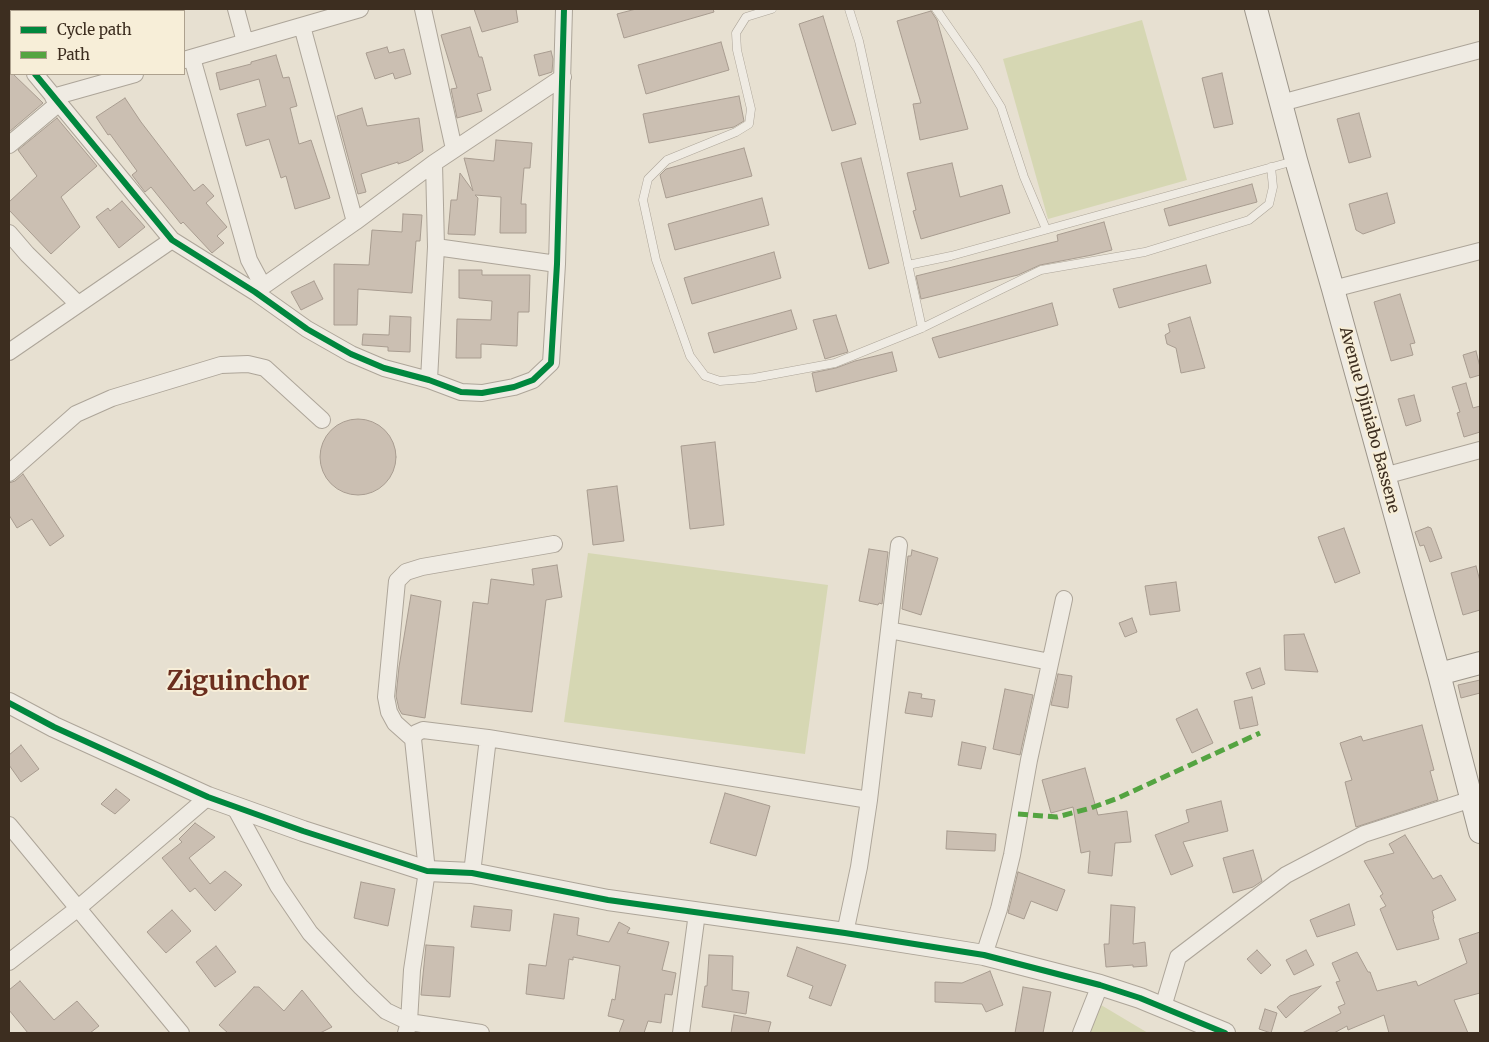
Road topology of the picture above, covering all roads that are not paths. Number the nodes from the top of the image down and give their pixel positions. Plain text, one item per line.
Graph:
1 (236, 9) edge
2 (360, 9) edge
3 (423, 9) edge
4 (564, 9) edge
5 (772, 9) edge
6 (849, 9) edge
7 (936, 9) edge
8 (1256, 9) edge
9 (302, 26) junction
10 (245, 42) junction
11 (1480, 50) edge
12 (188, 59) edge
13 (36, 75) edge
14 (132, 75) edge
15 (563, 78) junction
16 (56, 100) junction
17 (1281, 103) junction
18 (9, 145) edge
19 (454, 149) junction
20 (1296, 160) junction
21 (434, 163) junction
22 (1271, 168) junction
23 (355, 222) junction
24 (1046, 229) junction
25 (9, 233) edge
26 (172, 240) junction
27 (436, 247) junction
28 (1480, 251) edge
29 (556, 264) junction
30 (908, 265) junction
31 (259, 289) junction
32 (1333, 289) junction
33 (78, 304) junction
34 (922, 328) junction
35 (9, 352) edge
36 (429, 380) junction
37 (322, 420) dead end
38 (1480, 450) edge
39 (9, 473) edge
40 (1384, 476) junction
41 (554, 544) dead end
42 (900, 545) dead end
43 (1064, 600) dead end
44 (889, 630) junction
45 (1050, 662) junction
46 (1480, 663) edge
47 (1438, 674) junction
48 (9, 703) edge
49 (488, 738) junction
50 (413, 739) junction
51 (208, 797) junction
52 (870, 800) junction
53 (1472, 800) junction
54 (234, 806) junction
55 (9, 825) edge
56 (1480, 832) edge
57 (427, 871) junction
58 (472, 873) junction
59 (77, 909) junction
60 (697, 913) junction
61 (845, 933) junction
62 (984, 955) junction
63 (9, 962) edge
64 (1100, 985) junction
65 (1163, 1007) junction
66 (407, 1028) edge
67 (181, 1033) edge
68 (481, 1033) edge
69 (681, 1033) edge
70 (1081, 1033) edge
71 (1226, 1033) edge

1 - 10 street
2 - 9 street
3 - 19 street
4 - 15 street
5 - 34 lane
6 - 30 lane
7 - 24 lane
8 - 17 main road, Avenue Djiniabo Bassene
9 - 10 street
9 - 23 street
10 - 12 street
11 - 17 street
12 - 31 street
13 - 16 street
14 - 16 street
15 - 19 street
15 - 29 street
16 - 18 street
16 - 26 street
17 - 20 main road, Avenue Djiniabo Bassene
19 - 21 street
20 - 22 lane
20 - 32 main road, Avenue Djiniabo Bassene
21 - 23 street
21 - 27 street
22 - 24 lane
22 - 34 lane
23 - 31 street
24 - 30 lane
25 - 33 street
26 - 31 street
26 - 33 street
27 - 29 street
27 - 36 street
28 - 32 street
29 - 36 street
30 - 34 lane
31 - 36 street
32 - 40 main road, Avenue Djiniabo Bassene
33 - 35 street
37 - 39 street
38 - 40 street
40 - 47 main road, Avenue Djiniabo Bassene
41 - 50 street
42 - 44 street
43 - 45 street
44 - 45 street
44 - 52 street
45 - 62 street
46 - 47 main road
47 - 53 main road, Avenue Djiniabo Bassene
48 - 51 street
49 - 50 street
49 - 52 street
49 - 58 street
50 - 57 street
51 - 54 street
51 - 59 street
52 - 61 street
53 - 56 main road, Avenue Djiniabo Bassene
53 - 65 street
54 - 57 street
54 - 66 street
55 - 59 street
57 - 58 street
57 - 66 street
58 - 60 street
59 - 63 street
59 - 67 street
60 - 61 street
60 - 69 street
61 - 62 street
62 - 64 street
64 - 65 street
64 - 70 street
65 - 71 street
66 - 68 street

